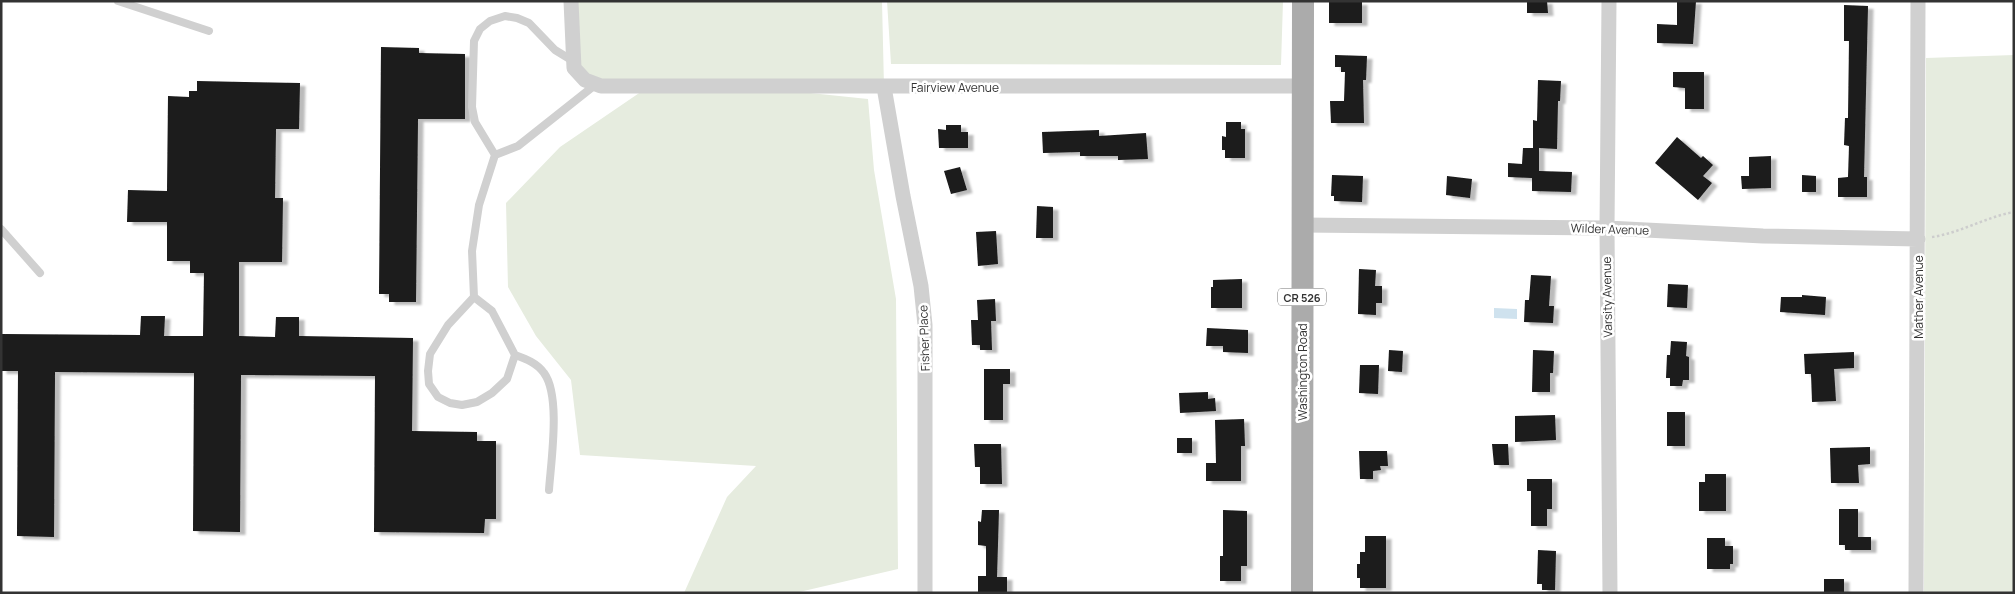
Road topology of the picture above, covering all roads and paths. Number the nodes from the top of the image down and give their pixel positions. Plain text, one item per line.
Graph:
1 (118, 1) edge
2 (571, 1) edge
3 (1303, 1) edge
4 (1609, 1) edge
5 (1918, 1) edge
6 (209, 31) dead end
7 (573, 61) junction
8 (602, 86) junction
9 (1302, 86) junction
10 (884, 87) junction
11 (495, 155) junction
12 (2014, 212) edge
13 (1302, 225) junction
14 (1, 228) edge
15 (1607, 228) junction
16 (1918, 239) junction
17 (40, 273) dead end
18 (474, 297) junction
19 (515, 355) junction
20 (549, 490) dead end
21 (925, 593) edge
22 (1302, 593) edge
23 (1610, 593) edge
24 (1916, 593) edge

1 - 6 lane
2 - 7 street
3 - 9 main road, Washington Road / CR 526
4 - 15 street, Varsity Avenue
5 - 16 street, Mather Avenue
7 - 8 street
7 - 11 lane
8 - 10 street, Fairview Avenue
8 - 11 lane
9 - 10 street, Fairview Avenue
9 - 13 main road, Washington Road / CR 526
10 - 21 street, Fisher Place
11 - 18 lane
12 - 16 path
13 - 15 street, Wilder Avenue
13 - 22 main road, Washington Road / CR 526
14 - 17 lane
15 - 16 street, Wilder Avenue
15 - 23 street, Varsity Avenue
16 - 24 street, Mather Avenue
18 - 19 lane
18 - 19 lane
19 - 20 lane

